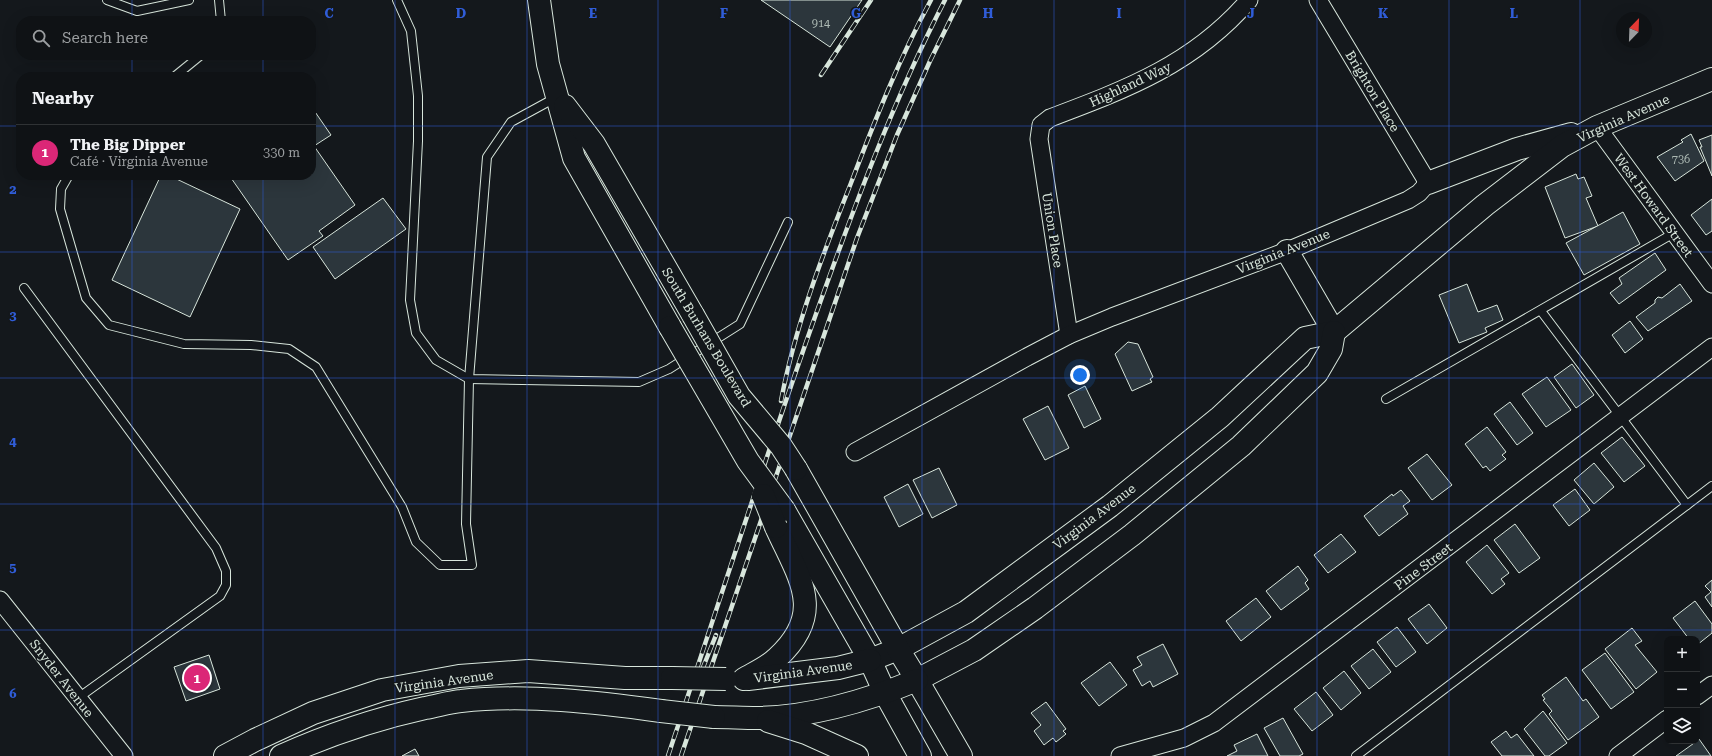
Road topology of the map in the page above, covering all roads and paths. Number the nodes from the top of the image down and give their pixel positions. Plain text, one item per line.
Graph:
1 (107, 0) edge
2 (190, 0) edge
3 (219, 0) edge
4 (397, 0) edge
5 (539, 0) edge
6 (1249, 0) edge
7 (1318, 0) edge
8 (221, 16) edge
9 (195, 60) edge
10 (180, 72) edge
11 (1712, 79) edge
12 (558, 97) junction
13 (1041, 125) joint
14 (1597, 126) junction
15 (66, 180) edge
16 (1428, 183) junction
17 (788, 222) dead end
18 (1674, 233) junction
19 (1287, 251) junction
20 (1712, 284) edge
21 (24, 288) dead end
22 (1541, 311) junction
23 (1334, 332) junction
24 (1069, 335) junction
25 (1712, 347) edge
26 (469, 379) junction
27 (1386, 399) dead end
28 (1621, 416) junction
29 (855, 452) dead end
30 (1712, 486) edge
31 (1687, 505) junction
32 (780, 518) junction
33 (0, 600) edge
34 (898, 649) junction
35 (870, 660) junction
36 (735, 679) junction
37 (917, 680) junction
38 (1712, 685) edge
39 (885, 693) junction
40 (1700, 694) edge
41 (78, 698) junction
42 (757, 718) junction
43 (1664, 721) edge
44 (124, 756) edge
45 (225, 756) edge
46 (281, 756) edge
47 (857, 756) edge
48 (920, 756) edge
49 (961, 756) edge
50 (1120, 756) edge
51 (1356, 756) edge
52 (1618, 756) edge

1 - 2 lane
3 - 8 lane
4 - 26 lane
5 - 12 main road, South Burhans Boulevard
6 - 13 street, Highland Way
7 - 16 street, Brighton Place
9 - 10 lane
11 - 14 main road, Virginia Avenue
12 - 26 lane
12 - 32 main road, South Burhans Boulevard, bridge
12 - 34 main road, South Burhans Boulevard, bridge
13 - 24 street, Union Place
14 - 16 main road
14 - 18 street, West Howard Street
14 - 23 main road, Virginia Avenue
15 - 26 lane
16 - 19 street, Virginia Avenue
17 - 26 lane
18 - 20 street, West Howard Street
18 - 22 lane
19 - 23 main road
19 - 24 street, Virginia Avenue
21 - 41 lane
22 - 27 lane
22 - 28 lane
23 - 34 main road, Virginia Avenue
23 - 37 main road, Virginia Avenue
24 - 29 street, Virginia Avenue
25 - 28 street, Pine Street
28 - 31 lane
28 - 50 street, Pine Street
30 - 31 lane
31 - 51 lane
32 - 35 main road, South Burhans Boulevard
32 - 36 main road
33 - 41 street, Snyder Avenue
34 - 35 main road, Virginia Avenue
34 - 37 main road, South Burhans Boulevard
35 - 36 main road, Virginia Avenue
35 - 39 main road, South Burhans Boulevard
36 - 45 main road, Virginia Avenue, bridge
37 - 39 main road, Virginia Avenue
37 - 49 main road, South Burhans Boulevard
38 - 40 street
39 - 42 main road, Virginia Avenue
39 - 48 main road, South Burhans Boulevard
41 - 44 street, Snyder Avenue
42 - 46 main road, Virginia Avenue, bridge
42 - 47 main road
43 - 52 street

